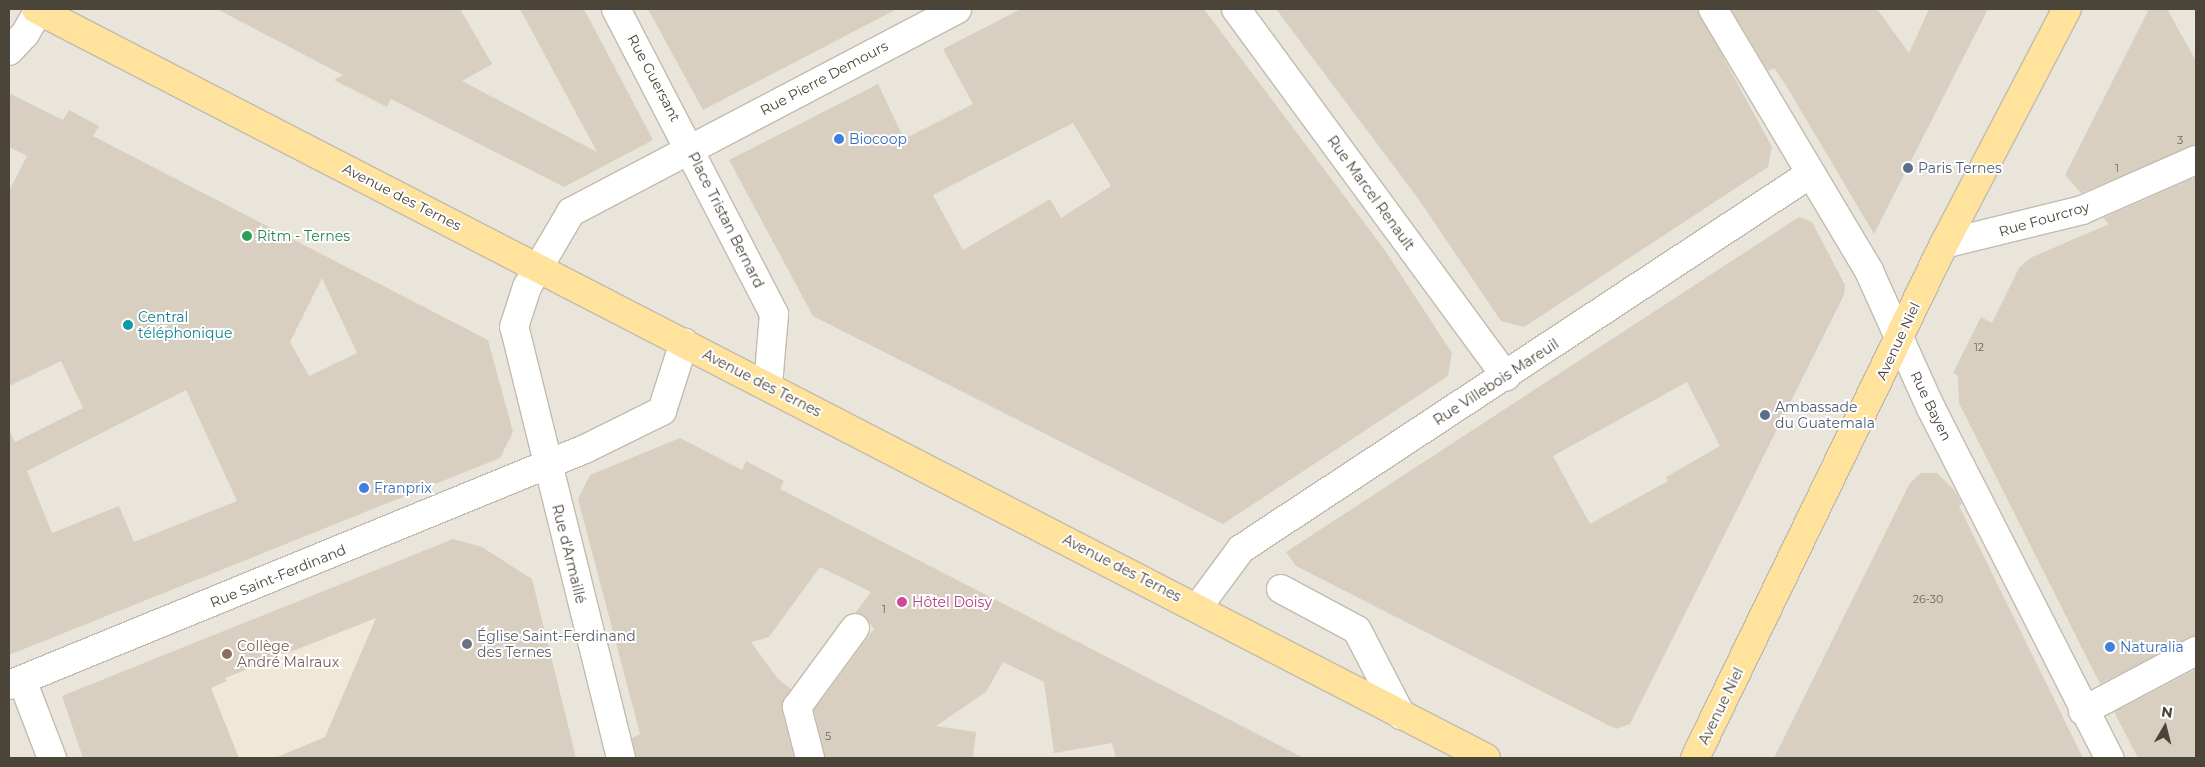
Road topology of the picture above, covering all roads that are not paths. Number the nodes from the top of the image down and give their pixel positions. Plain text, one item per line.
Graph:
1 (38, 9) edge
2 (616, 9) edge
3 (957, 9) edge
4 (1236, 9) edge
5 (1713, 9) edge
6 (2067, 9) edge
7 (9, 51) edge
8 (691, 147) junction
9 (2196, 160) edge
10 (1810, 174) junction
11 (1944, 244) junction
12 (538, 266) junction
13 (1899, 338) junction
14 (684, 342) junction
15 (1506, 376) junction
16 (768, 386) junction
17 (547, 467) junction
18 (1281, 589) dead end
19 (1198, 607) junction
20 (856, 628) dead end
21 (2196, 651) edge
22 (15, 682) edge
23 (2083, 711) junction
24 (1401, 715) junction
25 (52, 758) edge
26 (621, 758) edge
27 (810, 758) edge
28 (1486, 758) edge
29 (1695, 758) edge
30 (2109, 758) edge

1 - 7 street
1 - 12 main road, Avenue des Ternes
2 - 8 street, Rue Guersant
3 - 8 street, Rue Pierre Demours
4 - 15 street, Rue Marcel Renault
5 - 10 street, Rue Bayen
6 - 11 main road, Avenue Niel
8 - 12 street, Place Tristan Bernard
8 - 16 street, Place Tristan Bernard
9 - 11 street, Rue Fourcroy
10 - 13 street, Rue Bayen
10 - 15 street, Rue Villebois Mareuil
11 - 13 main road, Avenue Niel
12 - 14 main road, Avenue des Ternes
12 - 17 street, Place Tristan Bernard
13 - 23 street, Rue Bayen
13 - 29 main road, Avenue Niel
14 - 16 main road, Avenue des Ternes
14 - 17 street
15 - 19 street, Rue Villebois Mareuil
16 - 19 main road, Avenue des Ternes
17 - 22 street, Rue Saint-Ferdinand
17 - 26 street, Rue d'Armaillé
18 - 24 street
19 - 24 main road, Avenue des Ternes
20 - 27 street
21 - 23 street
22 - 25 street
23 - 30 street, Rue Bayen
24 - 28 main road, Avenue des Ternes

